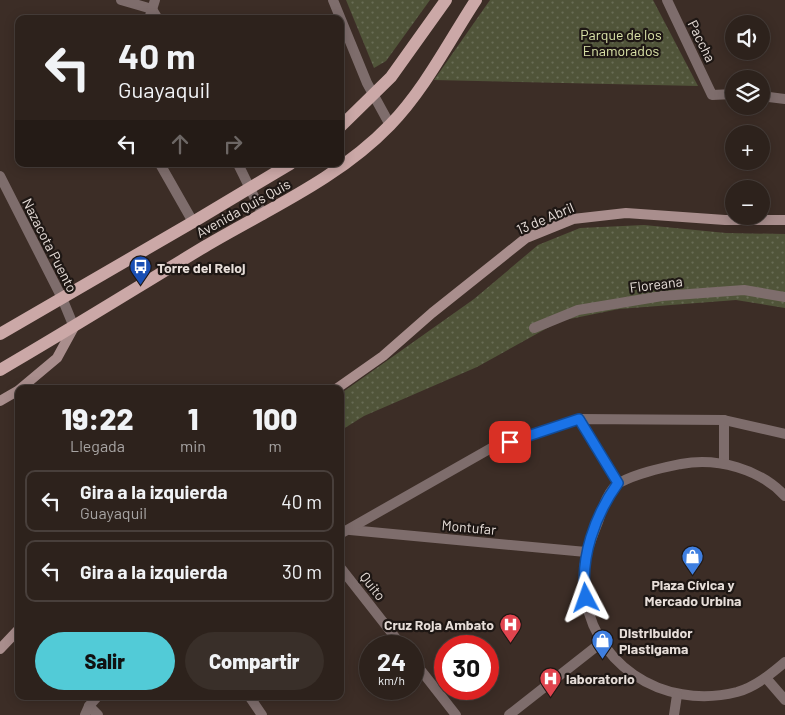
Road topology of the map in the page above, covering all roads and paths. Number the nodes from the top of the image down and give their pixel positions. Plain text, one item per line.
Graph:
1 (121, 0) edge
2 (333, 0) edge
3 (446, 0) edge
4 (476, 0) edge
5 (667, 0) edge
6 (152, 9) edge
7 (339, 15) edge
8 (344, 26) edge
9 (725, 94) edge
10 (374, 96) junction
11 (770, 97) edge
12 (785, 99) edge
13 (344, 123) edge
14 (390, 125) junction
15 (344, 162) edge
16 (162, 167) edge
17 (240, 167) edge
18 (285, 167) edge
19 (338, 167) edge
20 (0, 176) edge
21 (251, 187) junction
22 (263, 215) junction
23 (785, 220) edge
24 (193, 222) junction
25 (785, 297) edge
26 (62, 298) junction
27 (74, 327) junction
28 (534, 328) dead end
29 (0, 334) edge
30 (0, 370) edge
31 (24, 385) edge
32 (342, 385) edge
33 (15, 392) edge
34 (0, 401) edge
35 (579, 419) junction
36 (724, 420) junction
37 (785, 434) edge
38 (724, 463) junction
39 (618, 483) junction
40 (785, 496) edge
41 (345, 532) edge
42 (586, 552) junction
43 (344, 572) edge
44 (15, 633) edge
45 (393, 635) edge
46 (602, 642) junction
47 (0, 649) edge
48 (785, 662) edge
49 (424, 674) edge
50 (766, 678) junction
51 (677, 694) junction
52 (95, 700) edge
53 (252, 700) edge
54 (785, 700) edge
55 (87, 710) edge
56 (98, 715) edge
57 (262, 715) edge
58 (456, 715) edge
59 (509, 715) edge
60 (674, 715) edge

1 - 6 street
2 - 7 street
3 - 10 main road
4 - 14 main road, Avenida Quis Quis
5 - 9 street, Paccha
8 - 10 street
10 - 13 main road
10 - 14 street
11 - 12 street
14 - 15 main road, Avenida Quis Quis
16 - 24 street
17 - 21 street
18 - 21 main road, Avenida Quis Quis
19 - 22 main road, Avenida Quis Quis
20 - 26 street, Nazacota Puento
21 - 22 street
21 - 24 main road, Avenida Quis Quis
22 - 27 main road, Avenida Quis Quis
23 - 32 street, 13 de Abril
24 - 26 main road, Avenida Quis Quis
25 - 28 street, Floreana
26 - 27 street, Nazacota Puento
26 - 29 main road, Avenida Quis Quis
27 - 30 main road, Avenida Quis Quis
27 - 31 street
33 - 34 street
35 - 36 street
35 - 39 street
35 - 41 street
36 - 37 street
36 - 38 street
38 - 39 street
38 - 40 street
39 - 42 street
41 - 42 street, Montufar
42 - 46 street
43 - 45 street, Quito
44 - 47 street
46 - 51 street
46 - 59 street
48 - 50 street
49 - 58 street
50 - 51 street
50 - 54 street
51 - 60 street
52 - 55 street
53 - 57 street
55 - 56 street

